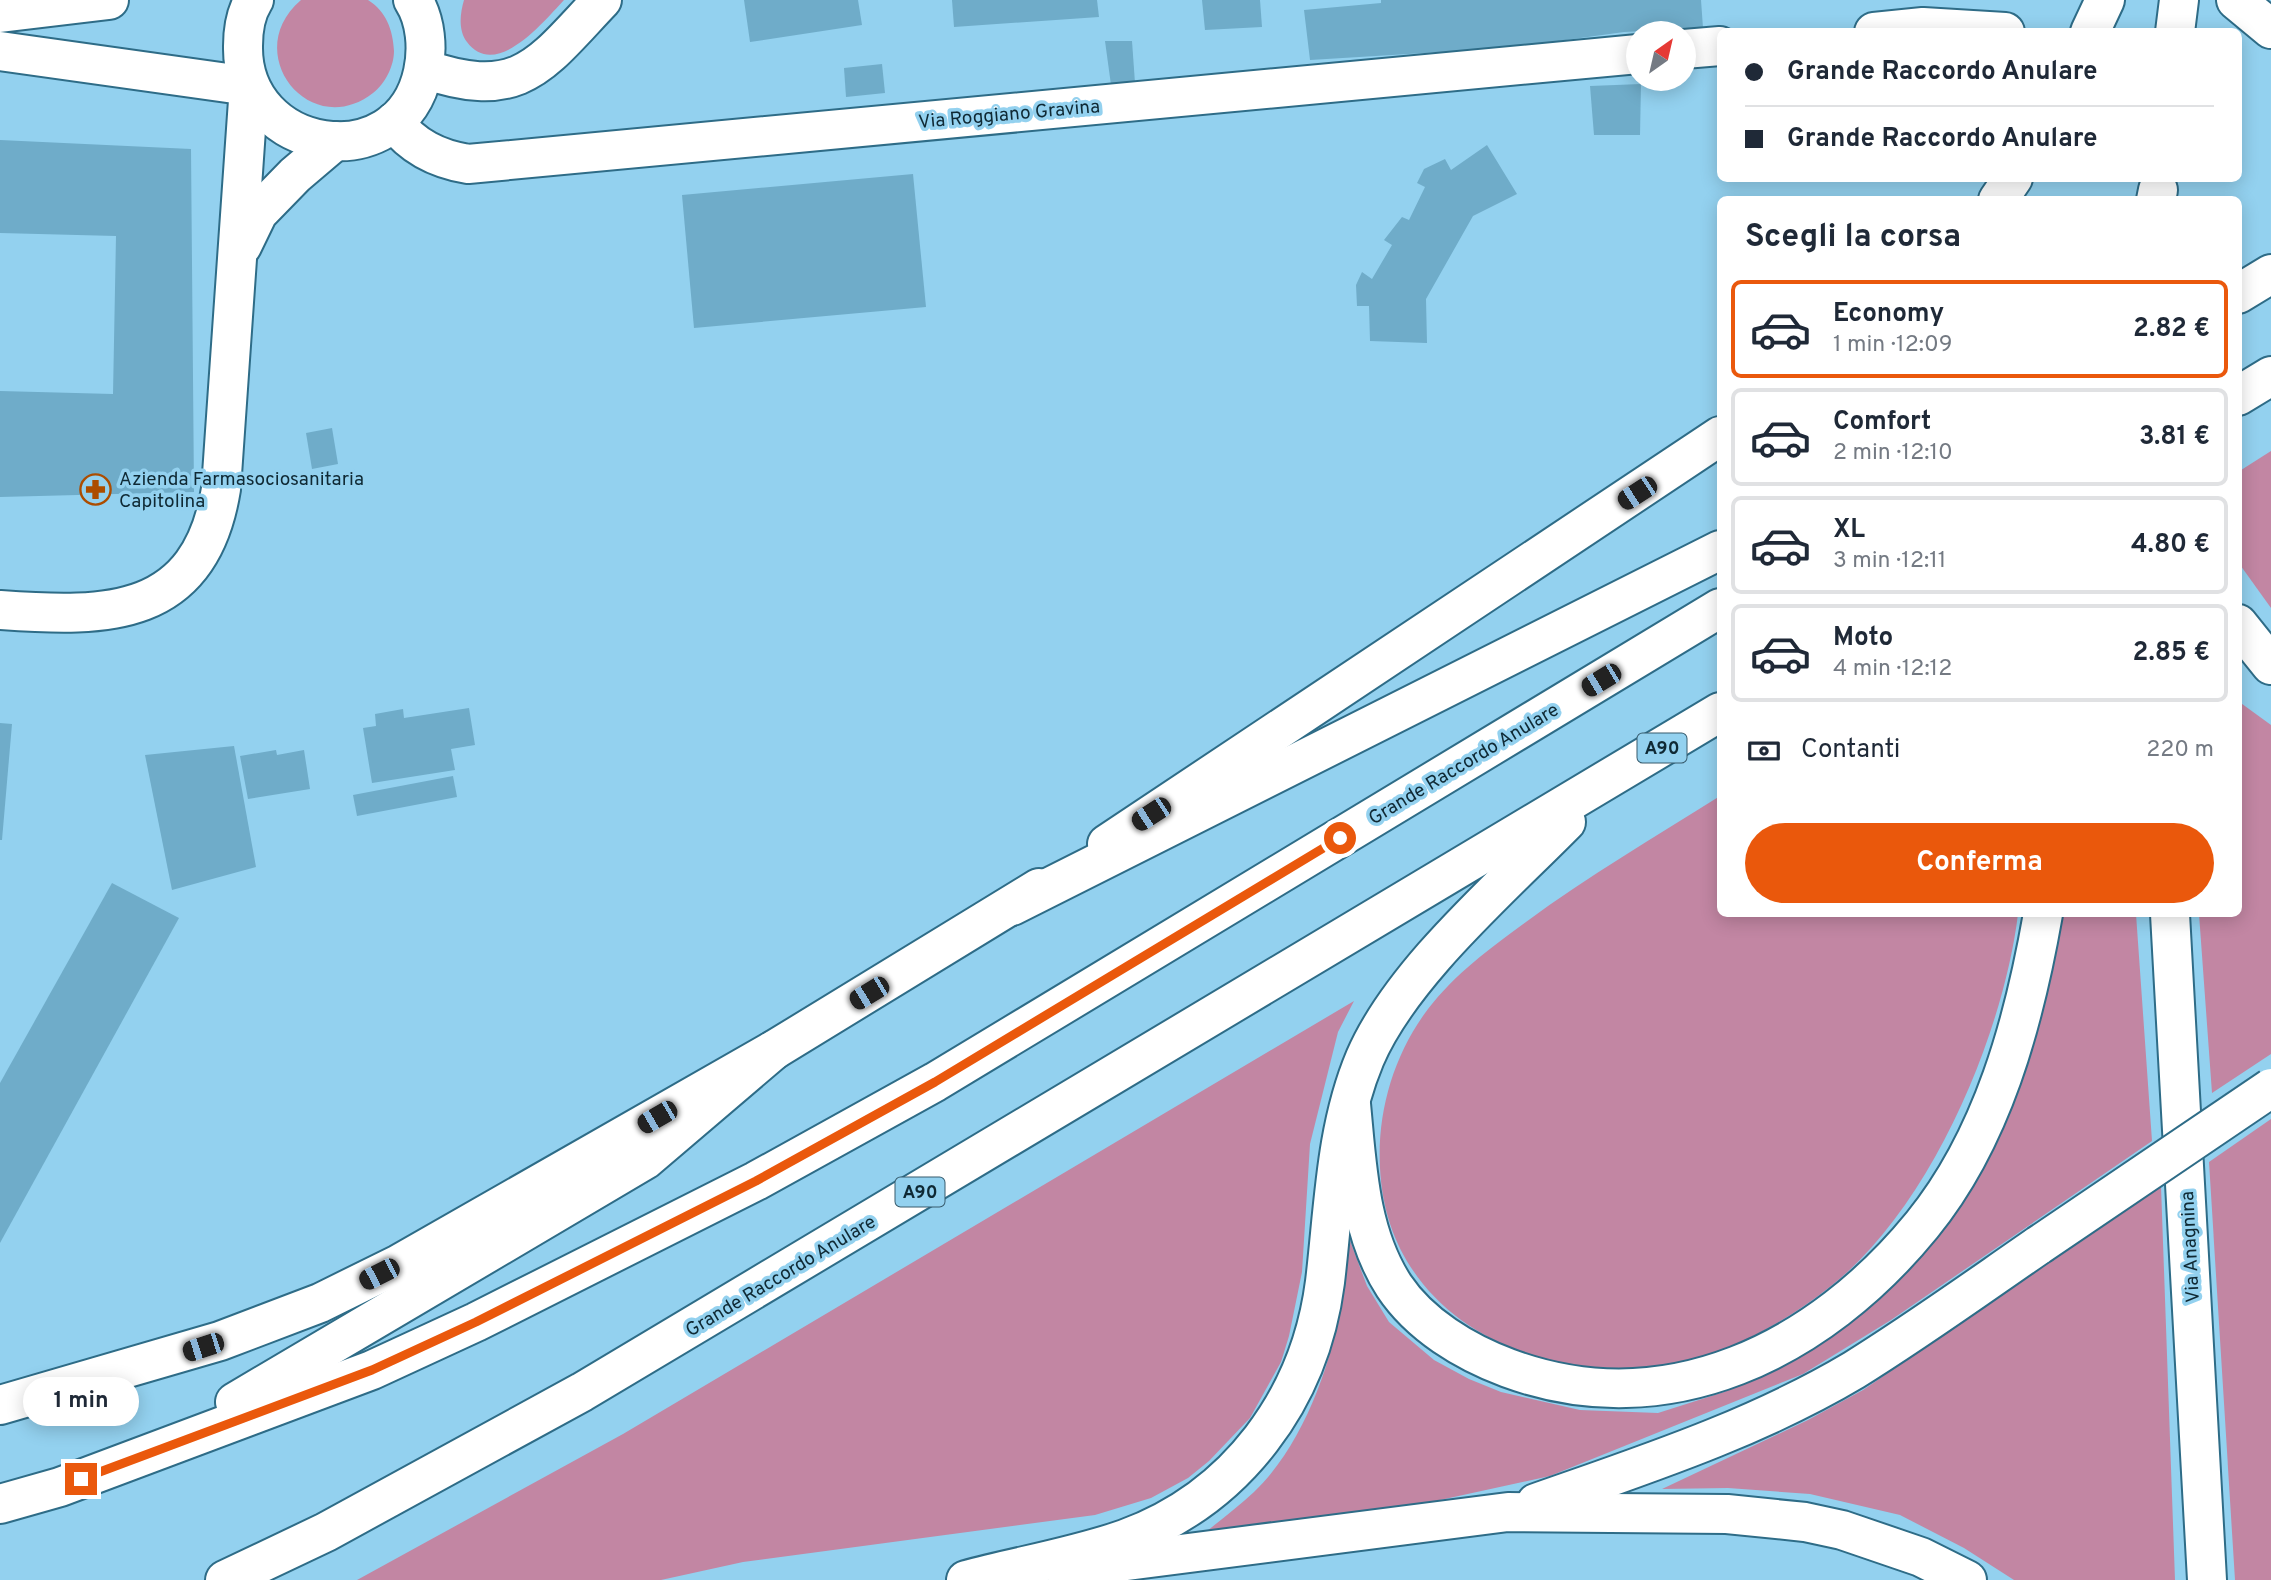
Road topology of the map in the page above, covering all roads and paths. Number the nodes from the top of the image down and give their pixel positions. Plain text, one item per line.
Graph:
1 (109, 0) edge
2 (254, 0) edge
3 (413, 0) edge
4 (602, 0) edge
5 (2105, 0) edge
6 (2179, 0) edge
7 (2236, 0) edge
8 (0, 13) edge
9 (1913, 28) edge
10 (1939, 28) edge
11 (2093, 28) edge
12 (2176, 28) edge
13 (2271, 29) edge
14 (1717, 46) edge
15 (1696, 49) edge
16 (0, 51) edge
17 (1626, 55) edge
18 (424, 69) junction
19 (249, 86) junction
20 (394, 122) junction
21 (335, 141) junction
22 (236, 257) junction
23 (2271, 376) edge
24 (2242, 394) edge
25 (1717, 438) edge
26 (1717, 552) edge
27 (0, 610) edge
28 (1717, 610) edge
29 (2242, 629) edge
30 (2271, 665) edge
31 (1717, 714) edge
32 (1604, 783) junction
33 (1012, 906) junction
34 (2042, 917) edge
35 (2170, 917) edge
36 (774, 1050) junction
37 (2271, 1088) edge
38 (1351, 1104) junction
39 (0, 1405) edge
40 (144, 1456) junction
41 (0, 1504) edge
42 (1507, 1512) junction
43 (225, 1580) edge
44 (966, 1580) edge
45 (975, 1580) edge
46 (1967, 1580) edge
47 (2207, 1580) edge

1 - 8 main road
2 - 19 main road
3 - 18 main road
4 - 18 main road
5 - 11 main road
6 - 12 main road
7 - 13 main road
9 - 10 main road
14 - 15 main road
16 - 19 main road
17 - 20 main road, Via Roggiano Gravina
18 - 20 main road
19 - 21 main road
19 - 22 main road
20 - 21 main road
21 - 22 main road
22 - 27 main road
23 - 24 main road
25 - 33 main road
26 - 33 main road
28 - 40 main road, Grande Raccordo Anulare
29 - 30 main road
31 - 32 main road, Grande Raccordo Anulare / A90
32 - 38 main road
32 - 43 main road, Grande Raccordo Anulare / A90
33 - 36 main road
34 - 38 main road
35 - 47 main road, Via Anagnina
36 - 39 main road
36 - 40 main road
37 - 42 main road, bridge
38 - 44 main road
40 - 41 main road, Grande Raccordo Anulare
42 - 45 main road
42 - 46 main road

